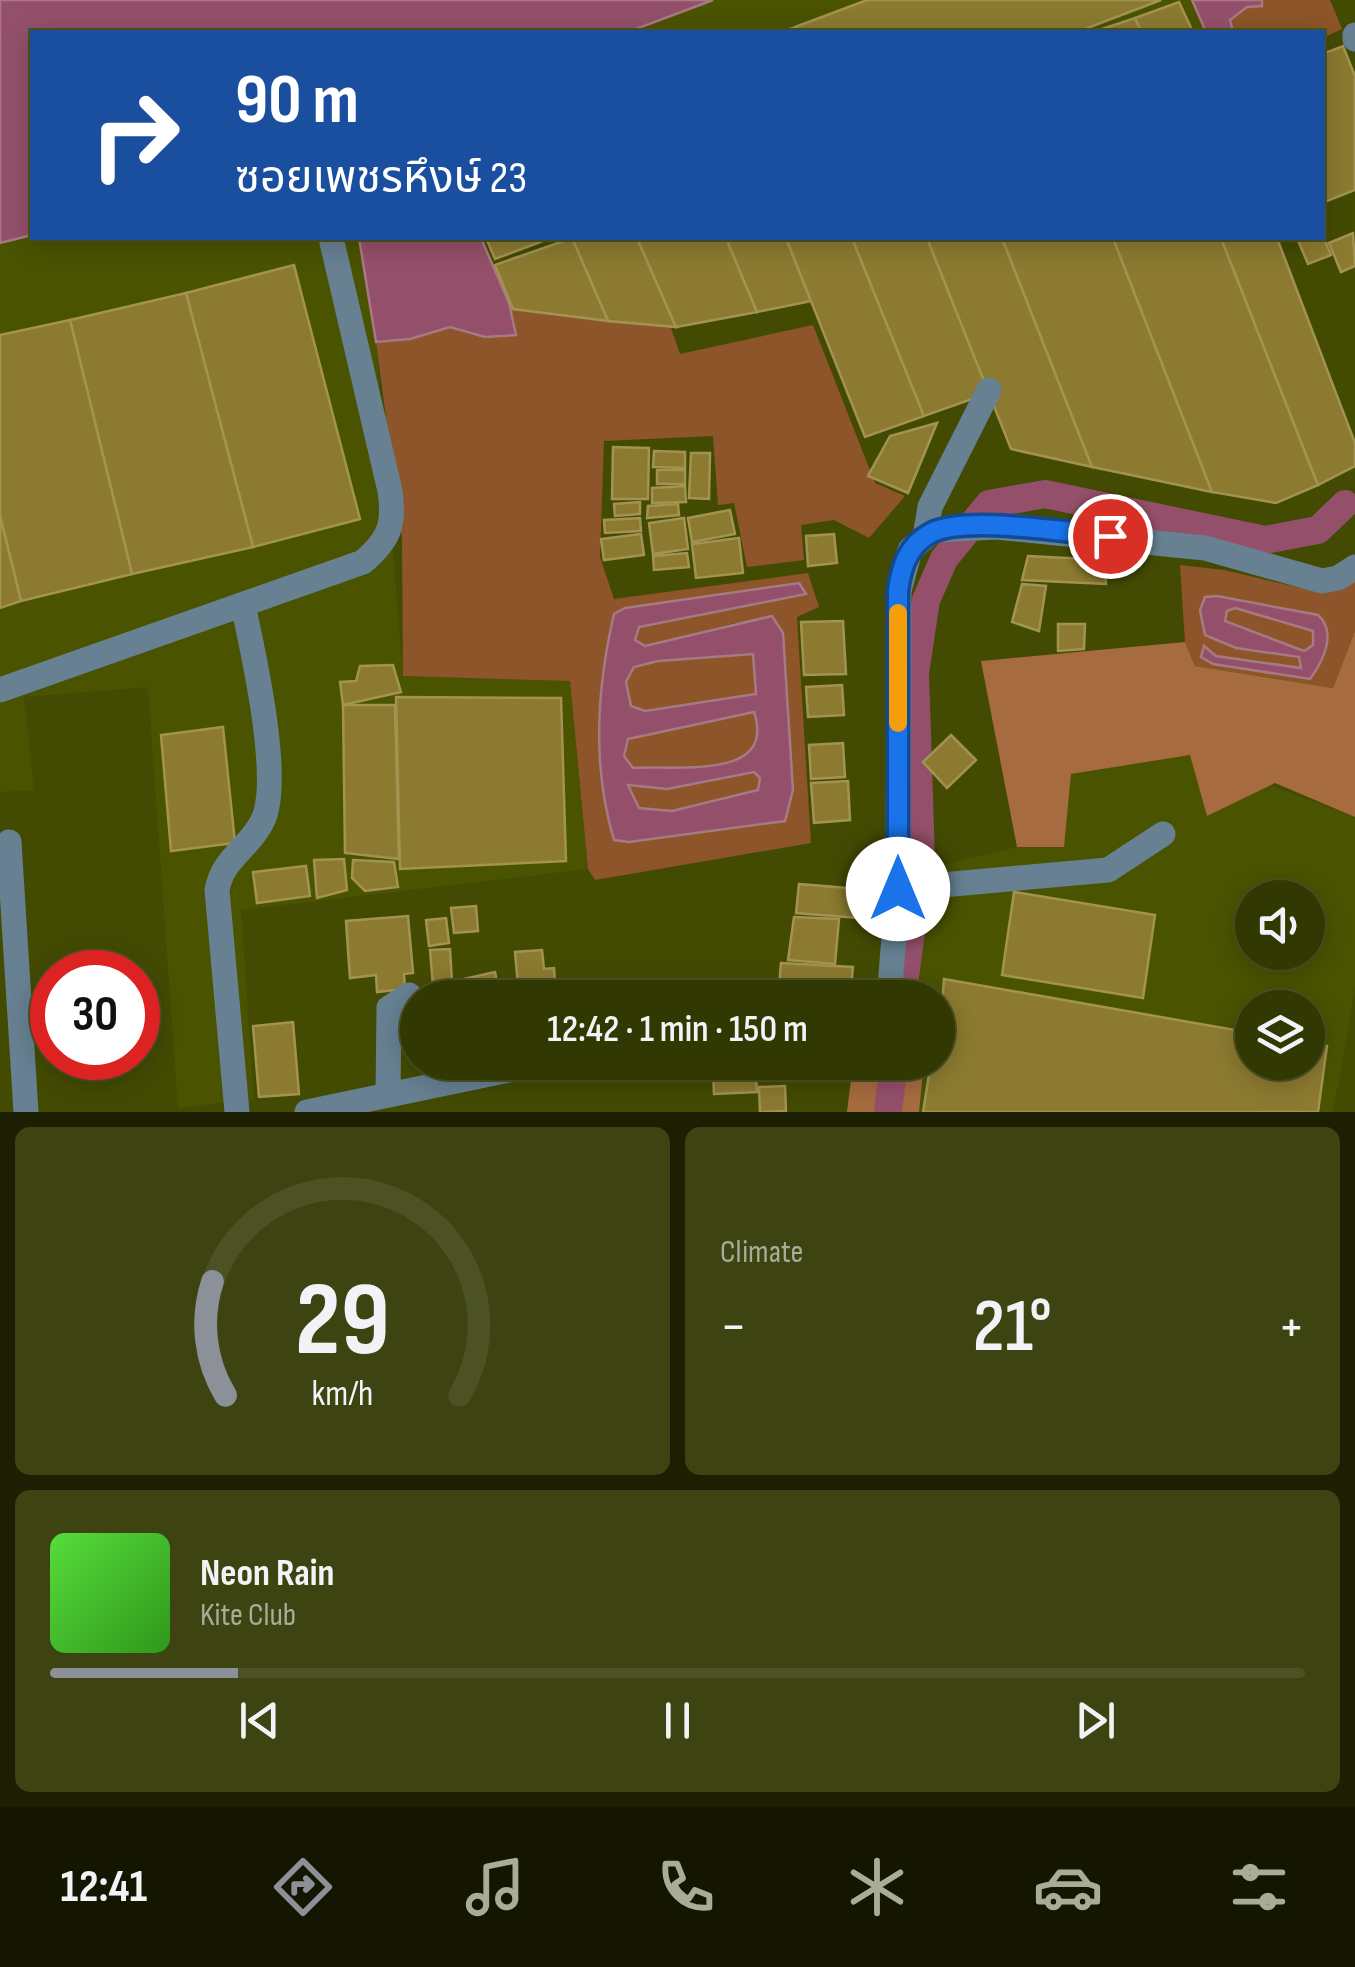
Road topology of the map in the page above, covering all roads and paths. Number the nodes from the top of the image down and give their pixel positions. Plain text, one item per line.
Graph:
1 (331, 240) edge
2 (988, 390) dead end
3 (925, 537) junction
4 (1355, 567) edge
5 (243, 604) junction
6 (0, 690) edge
7 (1163, 834) dead end
8 (9, 842) dead end
9 (898, 889) junction
10 (890, 980) edge
11 (400, 1001) edge
12 (460, 1080) edge
13 (388, 1095) junction
14 (26, 1112) edge
15 (237, 1112) edge
16 (307, 1112) edge

1 - 5 street
2 - 3 street
3 - 4 street
3 - 9 street
5 - 6 street
5 - 15 street
7 - 9 street
8 - 14 street
9 - 10 street
11 - 13 street
12 - 13 street
13 - 16 street

